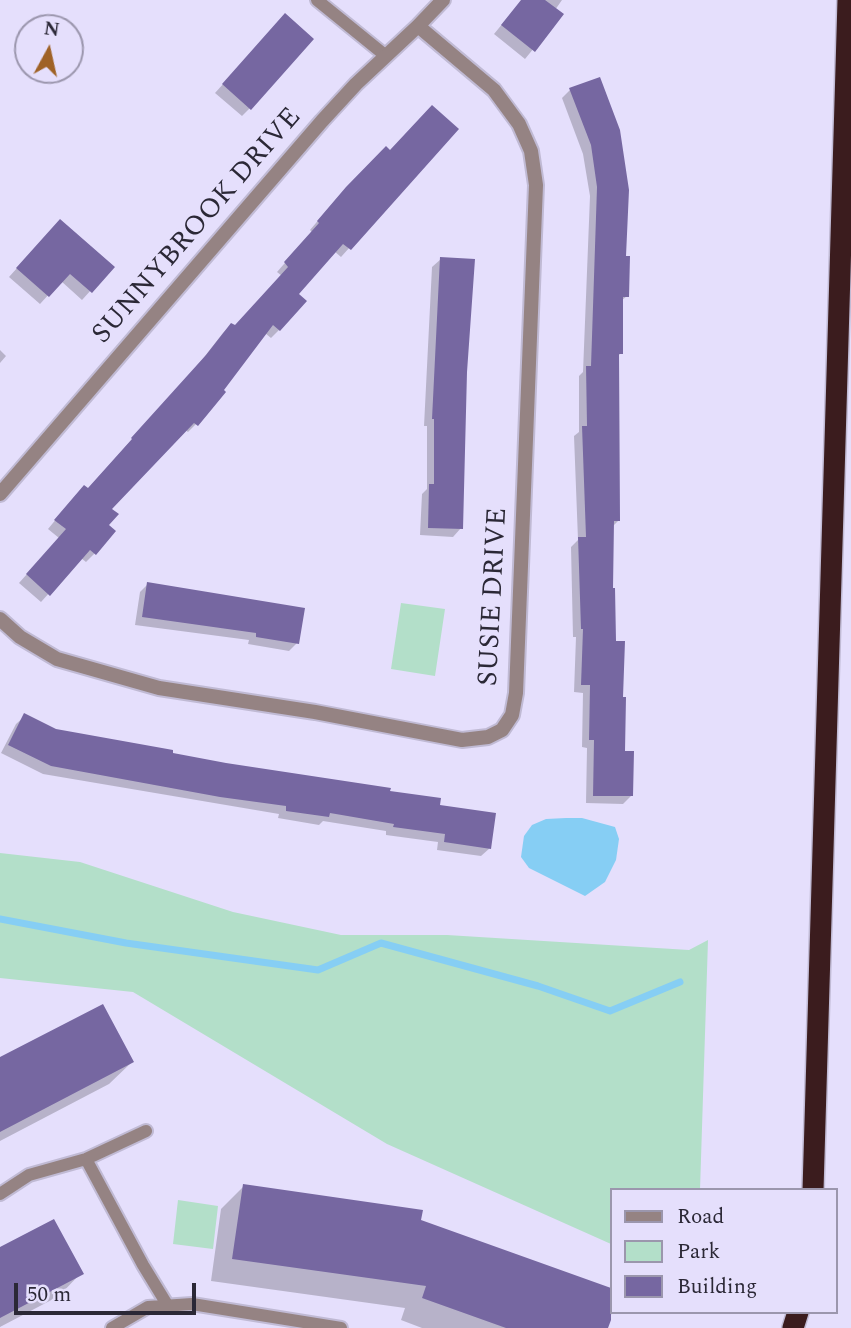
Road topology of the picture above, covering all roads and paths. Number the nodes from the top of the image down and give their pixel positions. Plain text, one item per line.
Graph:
1 (317, 0) edge
2 (443, 0) edge
3 (848, 0) edge
4 (418, 26) junction
5 (386, 56) junction
6 (0, 494) edge
7 (0, 619) edge
8 (146, 1131) dead end
9 (86, 1159) junction
10 (813, 1188) edge
11 (0, 1194) edge
12 (169, 1306) junction
13 (112, 1328) edge
14 (341, 1328) edge

1 - 5 lane
2 - 4 street, SUNNYBROOK DRIVE
3 - 10 highway
4 - 5 street, SUNNYBROOK DRIVE
4 - 7 street, SUSIE DRIVE
5 - 6 street, SUNNYBROOK DRIVE
8 - 9 lane
9 - 11 lane
9 - 12 lane
12 - 13 lane
12 - 14 lane

